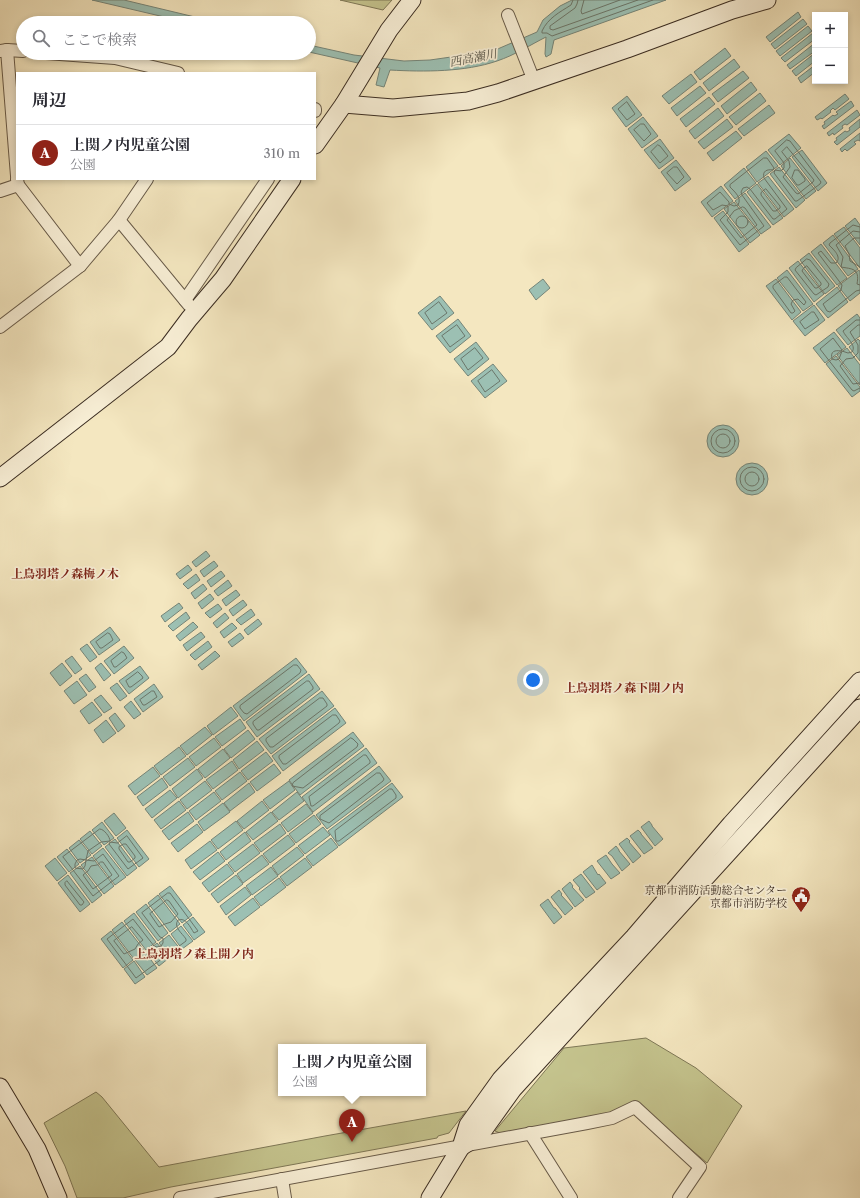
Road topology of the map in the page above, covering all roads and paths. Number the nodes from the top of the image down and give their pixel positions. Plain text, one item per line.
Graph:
1 (412, 0) edge
2 (767, 0) edge
3 (508, 15) dead end
4 (4, 51) edge
5 (16, 52) edge
6 (123, 60) edge
7 (174, 72) edge
8 (532, 77) junction
9 (347, 97) junction
10 (316, 144) edge
11 (16, 170) edge
12 (17, 180) edge
13 (146, 180) edge
14 (267, 180) edge
15 (291, 180) edge
16 (0, 191) edge
17 (119, 220) junction
18 (80, 266) junction
19 (190, 306) junction
20 (0, 327) edge
21 (0, 478) edge
22 (860, 681) edge
23 (860, 708) edge
24 (0, 1087) edge
25 (530, 1133) junction
26 (462, 1147) junction
27 (282, 1179) junction
28 (58, 1198) edge
29 (180, 1198) edge
30 (285, 1198) edge
31 (430, 1198) edge
32 (571, 1198) edge
33 (679, 1198) edge

1 - 9 street
2 - 8 street
3 - 8 street
4 - 5 street
4 - 11 street
6 - 7 street
8 - 9 street
9 - 10 street
12 - 16 street
12 - 18 street
13 - 17 street
14 - 19 street
15 - 19 street
17 - 18 street
17 - 19 street
18 - 20 street
19 - 21 street
22 - 26 street
23 - 26 street
24 - 28 street
25 - 26 street
25 - 32 street
25 - 33 street
26 - 27 street
26 - 31 street
27 - 29 street
27 - 30 street

